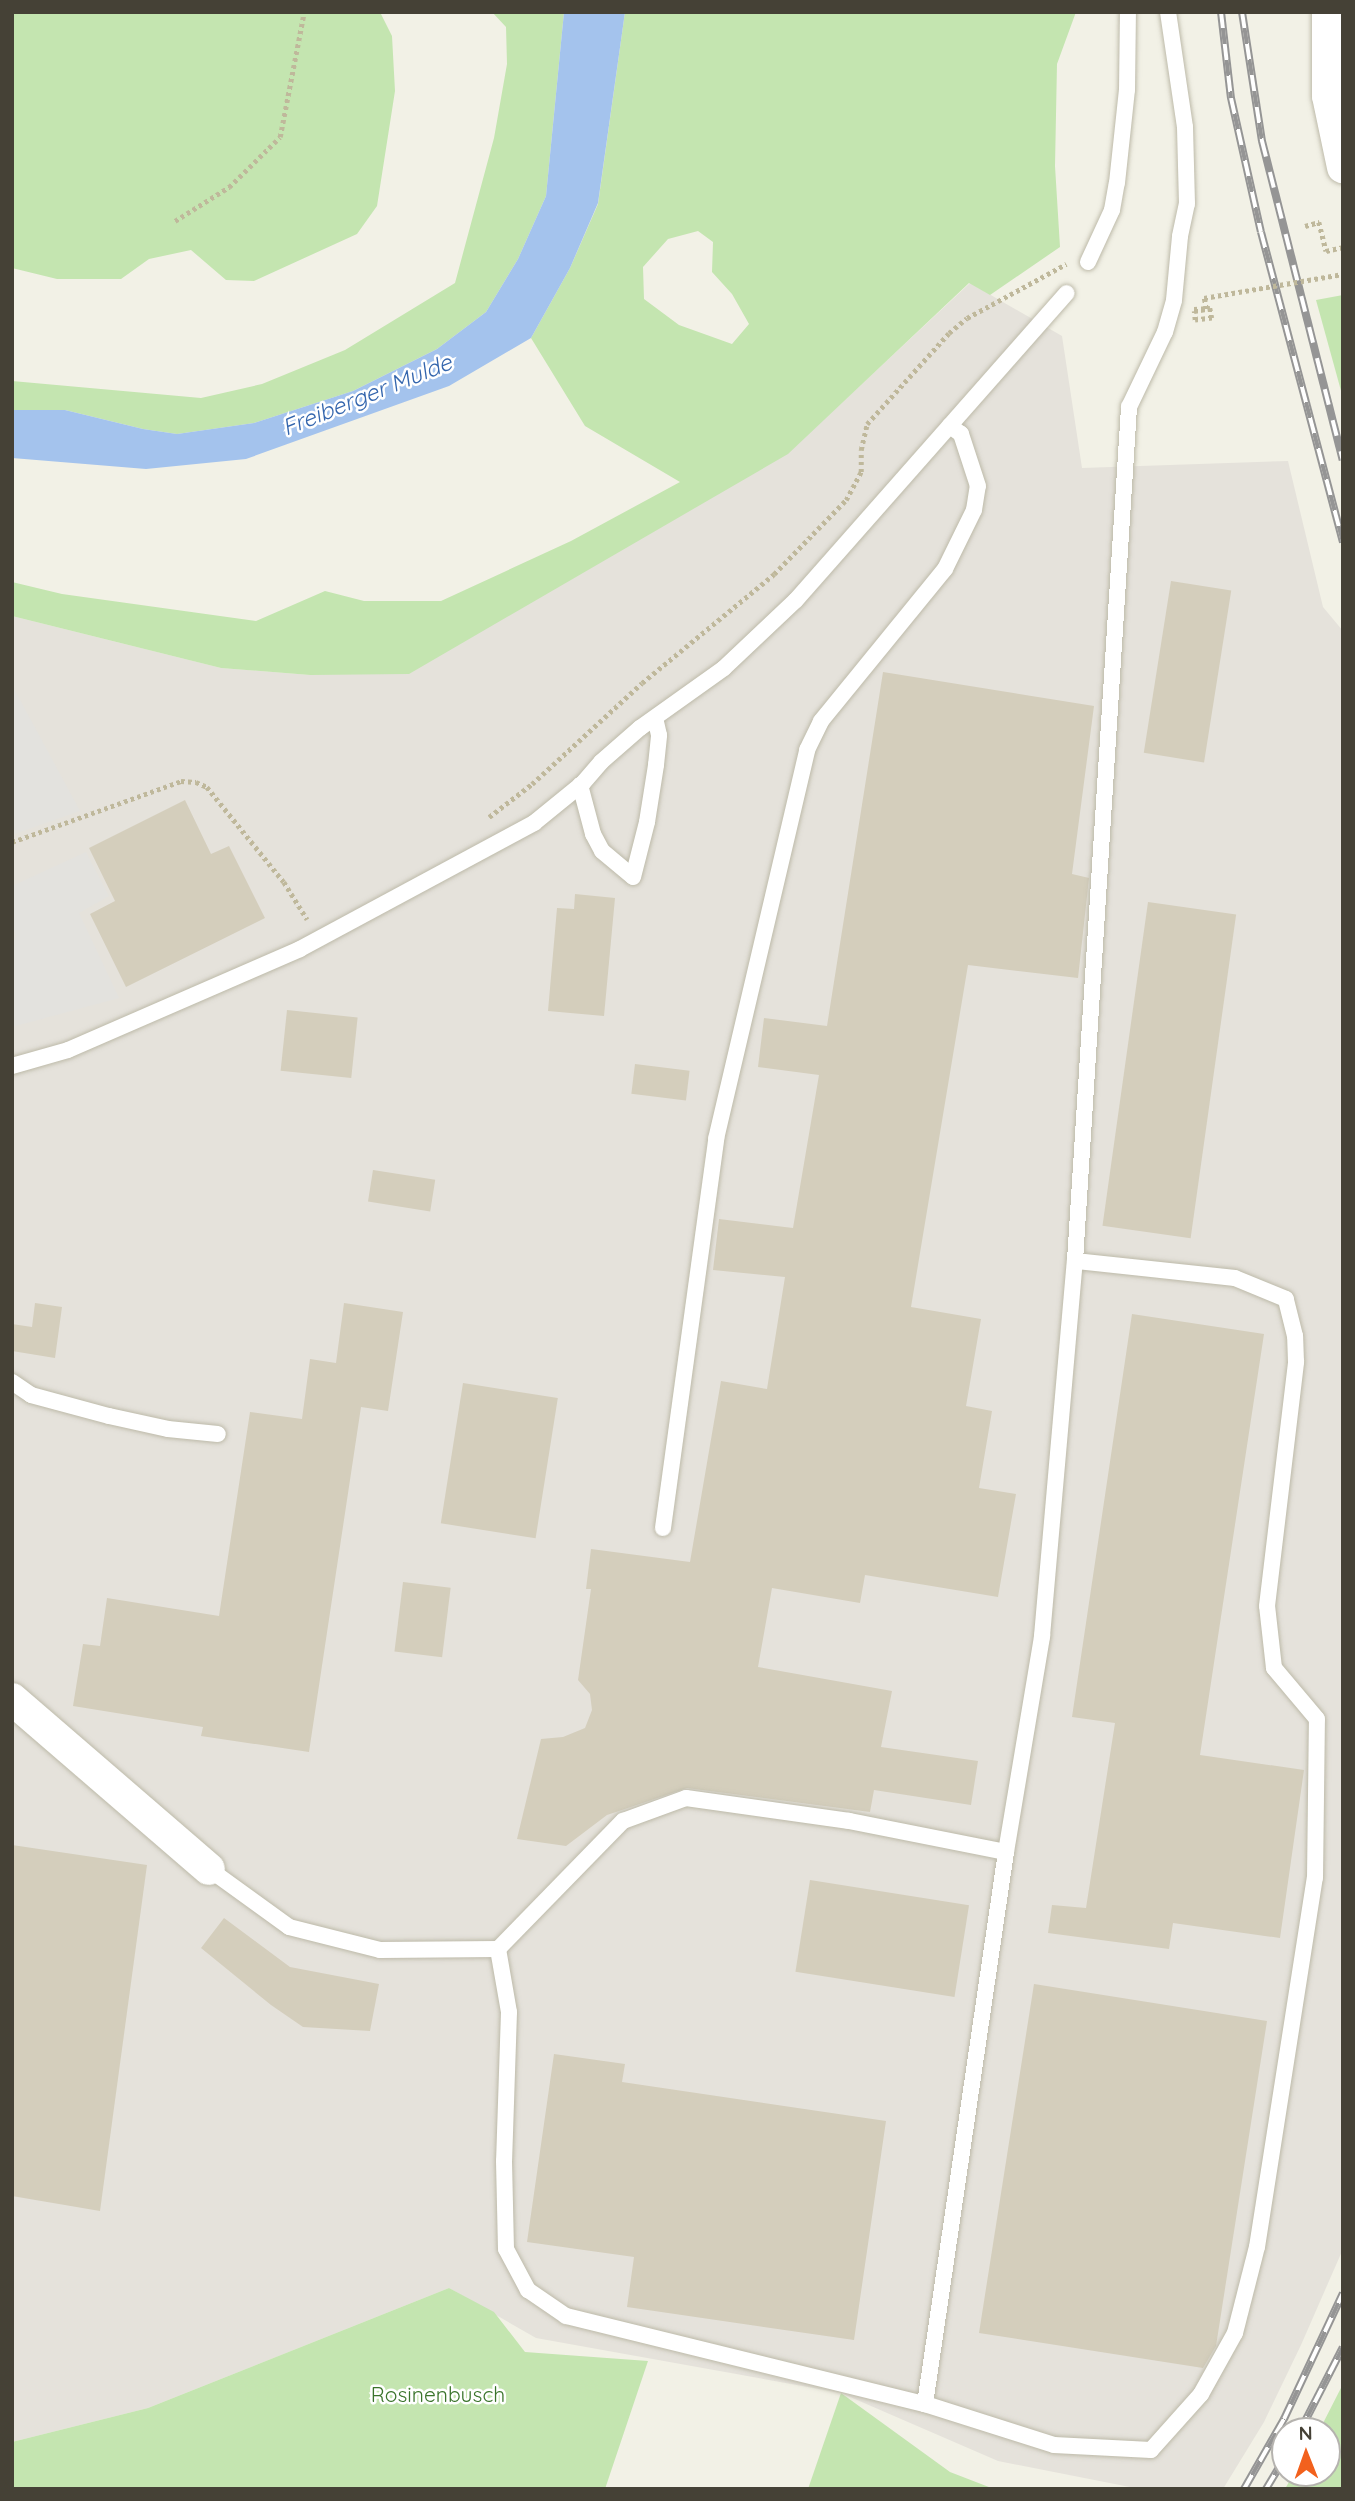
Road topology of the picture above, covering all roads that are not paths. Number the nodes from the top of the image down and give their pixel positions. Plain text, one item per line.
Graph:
1 (1128, 12) edge
2 (1168, 12) edge
3 (1328, 12) edge
4 (1343, 167) edge
5 (1088, 262) road end
6 (1068, 293) dead end
7 (950, 426) junction
8 (655, 718) junction
9 (580, 785) junction
10 (12, 1066) edge
11 (1075, 1261) junction
12 (12, 1382) edge
13 (218, 1434) dead end
14 (663, 1528) dead end
15 (12, 1699) edge
16 (1006, 1852) junction
17 (209, 1869) joint
18 (498, 1949) junction
19 (925, 2404) junction

1 - 5 lane
2 - 11 lane
3 - 4 street
6 - 7 lane
7 - 8 lane
7 - 14 lane
8 - 9 lane
8 - 9 lane
9 - 10 lane
11 - 16 lane
11 - 19 lane
12 - 13 lane
15 - 17 street
16 - 18 lane
16 - 19 lane
17 - 18 lane
18 - 19 lane

